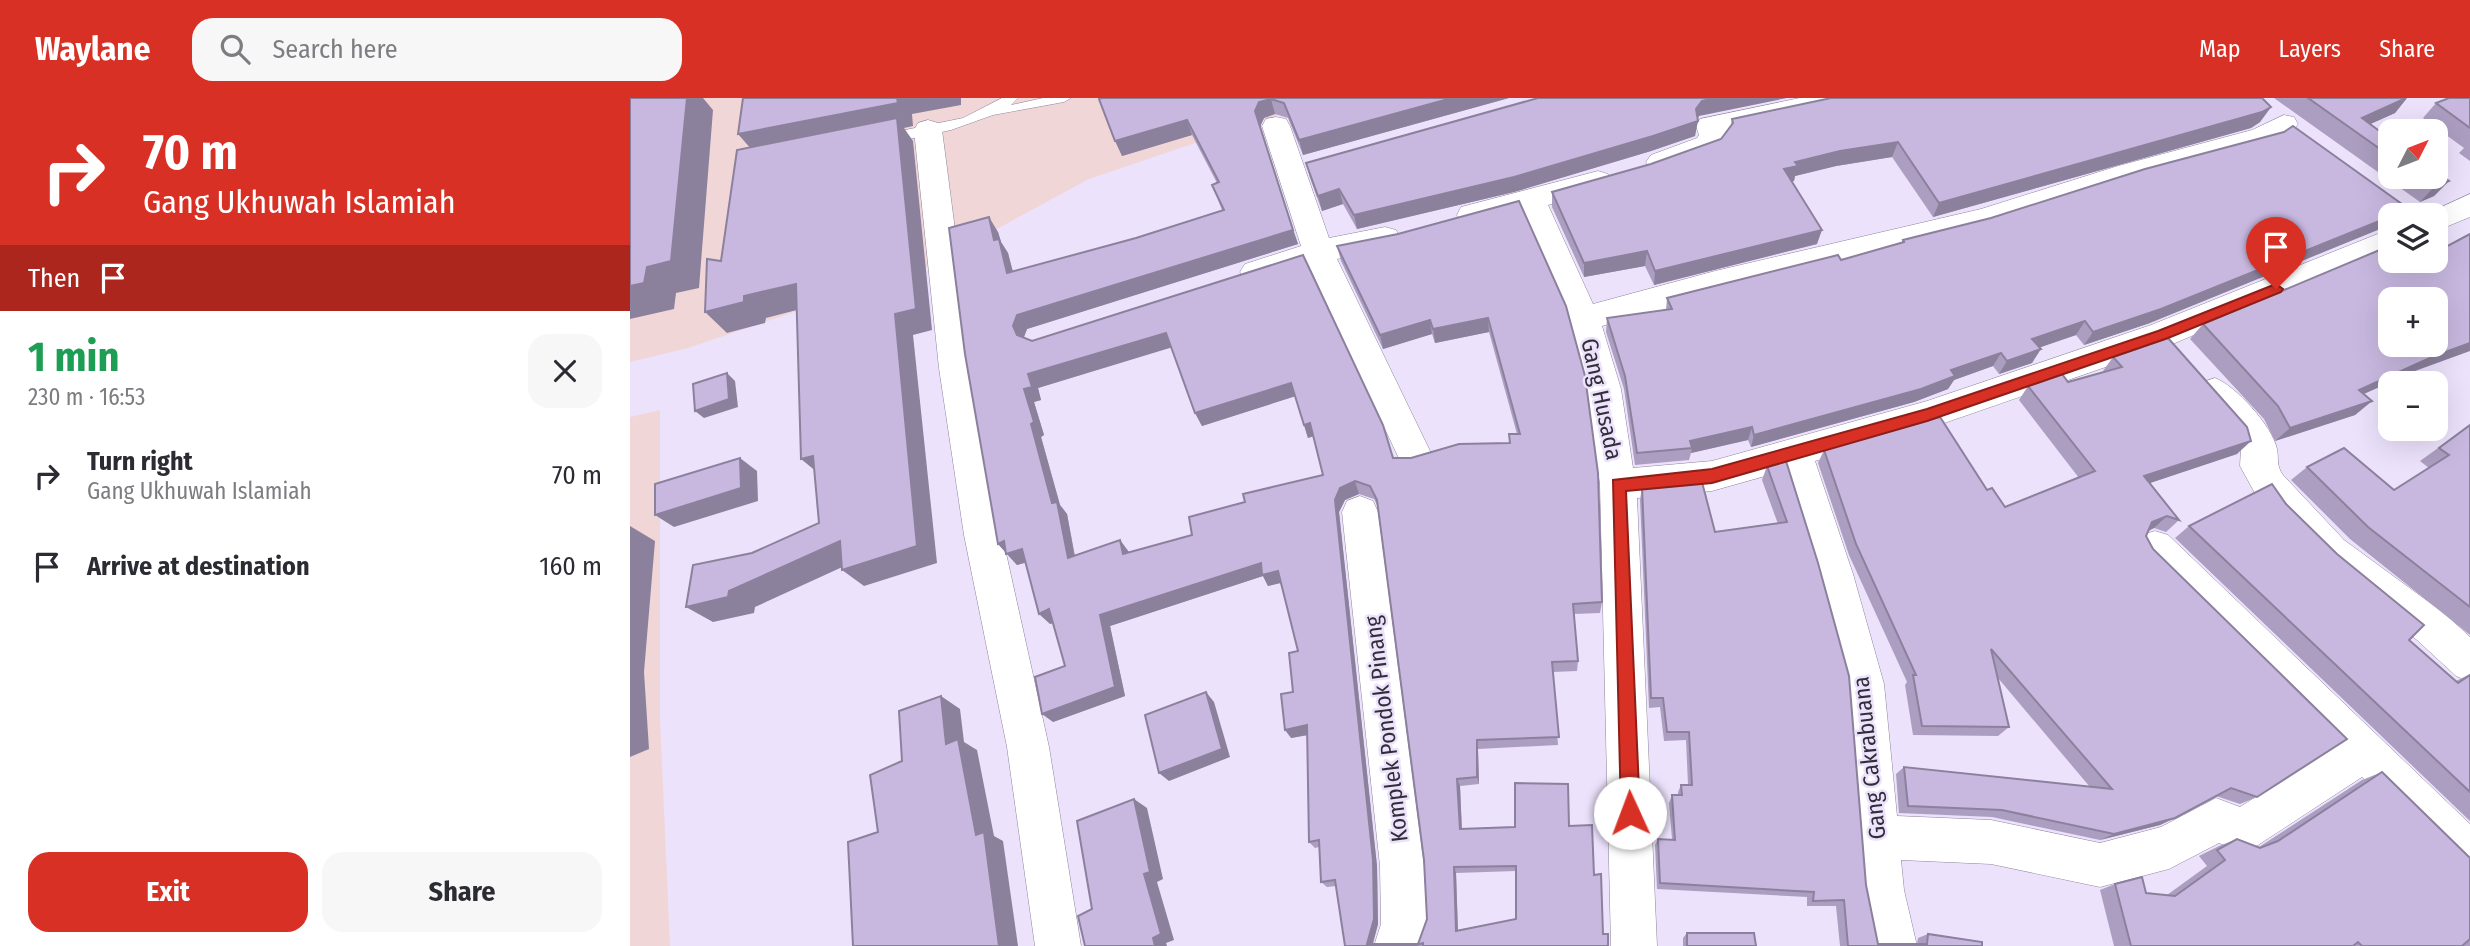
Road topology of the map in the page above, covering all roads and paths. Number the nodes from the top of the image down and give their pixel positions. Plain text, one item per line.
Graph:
1 (1011, 98) edge
2 (1064, 98) edge
3 (1844, 98) edge
4 (981, 115) junction
5 (1276, 126) dead end
6 (928, 130) junction
7 (874, 141) edge
8 (2309, 143) edge
9 (1530, 200) junction
10 (2470, 205) edge
11 (2448, 215) edge
12 (2378, 245) edge
13 (1318, 252) junction
14 (1222, 283) edge
15 (1584, 318) junction
16 (2163, 334) junction
17 (1413, 453) dead end
18 (1795, 453) junction
19 (1618, 485) junction
20 (1360, 512) dead end
21 (2155, 547) edge
22 (2470, 663) edge
23 (2364, 752) junction
24 (1877, 837) junction
25 (2470, 854) edge
26 (1058, 946) edge
27 (1397, 946) edge
28 (1634, 946) edge
29 (1894, 946) edge

1 - 4 lane
2 - 4 lane
3 - 9 street
4 - 6 lane
5 - 13 street
6 - 7 lane
6 - 26 street
8 - 15 street
9 - 13 street
9 - 15 street, Gang Husada
10 - 11 street
12 - 16 street
13 - 14 street
13 - 17 street
15 - 19 street, Gang Husada
16 - 18 street
16 - 22 street
18 - 19 street
18 - 24 street, Gang Cakrabuana
19 - 28 street, Gang Husada
20 - 27 street, Komplek Pondok Pinang
21 - 23 street
23 - 24 street
23 - 25 street
24 - 29 street, Gang Cakrabuana

